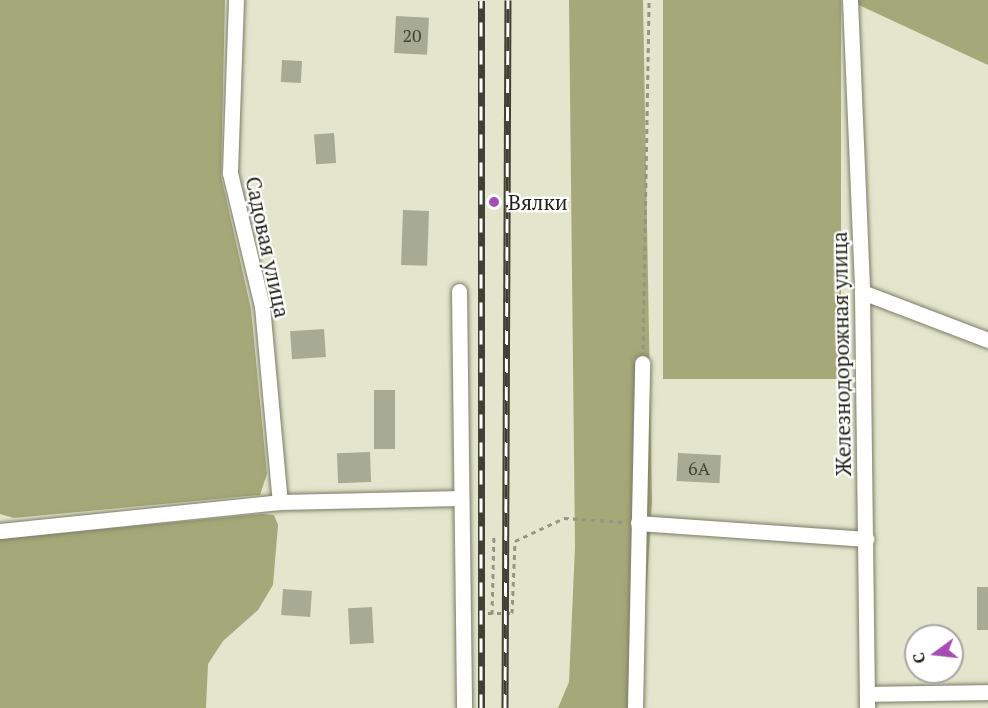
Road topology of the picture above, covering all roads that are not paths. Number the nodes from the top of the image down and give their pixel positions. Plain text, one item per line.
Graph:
1 (236, 0) edge
2 (849, 0) edge
3 (459, 291) dead end
4 (862, 292) junction
5 (988, 340) edge
6 (642, 363) road end
7 (461, 498) junction
8 (280, 502) junction
9 (638, 523) junction
10 (0, 531) edge
11 (866, 539) junction
12 (988, 692) edge
13 (867, 701) edge
14 (464, 708) edge
15 (635, 708) edge

1 - 8 street, Садовая улица
2 - 4 street, Железнодорожная улица
3 - 7 street
4 - 5 street
4 - 11 street, Железнодорожная улица
6 - 9 street
7 - 8 street
7 - 14 street
8 - 10 street
9 - 11 street
9 - 15 street
11 - 13 street, Железнодорожная улица
12 - 13 street

